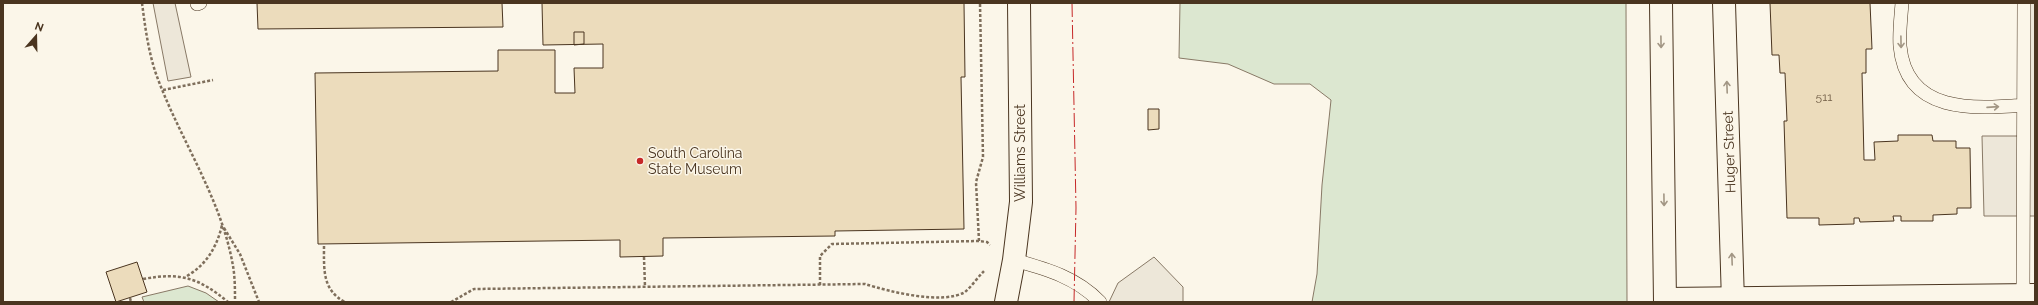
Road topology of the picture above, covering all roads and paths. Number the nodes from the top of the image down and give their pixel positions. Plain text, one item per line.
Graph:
1 (142, 3) edge
2 (980, 3) edge
3 (1019, 3) edge
4 (1661, 3) edge
5 (1724, 3) edge
6 (1902, 3) edge
7 (2024, 3) edge
8 (213, 80) dead end
9 (163, 90) junction
10 (2024, 105) junction
11 (222, 224) junction
12 (979, 242) junction
13 (987, 242) dead end
14 (324, 246) dead end
15 (644, 257) dead end
16 (1014, 260) junction
17 (985, 269) dead end
18 (186, 277) junction
19 (143, 279) dead end
20 (820, 285) junction
21 (645, 287) junction
22 (2029, 295) edge
23 (130, 298) dead end
24 (1665, 300) edge
25 (1733, 300) edge
26 (131, 302) edge
27 (228, 302) edge
28 (235, 302) edge
29 (259, 302) edge
30 (344, 302) edge
31 (451, 302) edge
32 (1006, 302) edge
33 (1100, 302) edge

1 - 9 path
2 - 12 path
3 - 16 street, Williams Street
4 -> 24 street
25 -> 5 street, Huger Street
6 -> 10 lane
7 - 10 lane
8 - 9 path
9 - 11 path
10 - 22 lane
11 - 18 path
11 - 28 path
11 - 29 path
12 - 13 path
12 - 20 path
14 - 30 path
15 - 21 path
16 - 32 street, Williams Street
16 - 33 lane
17 - 20 path
18 - 19 path
18 - 27 path
20 - 21 path
21 - 31 path
22 - 25 street
23 - 26 path
24 - 25 street

